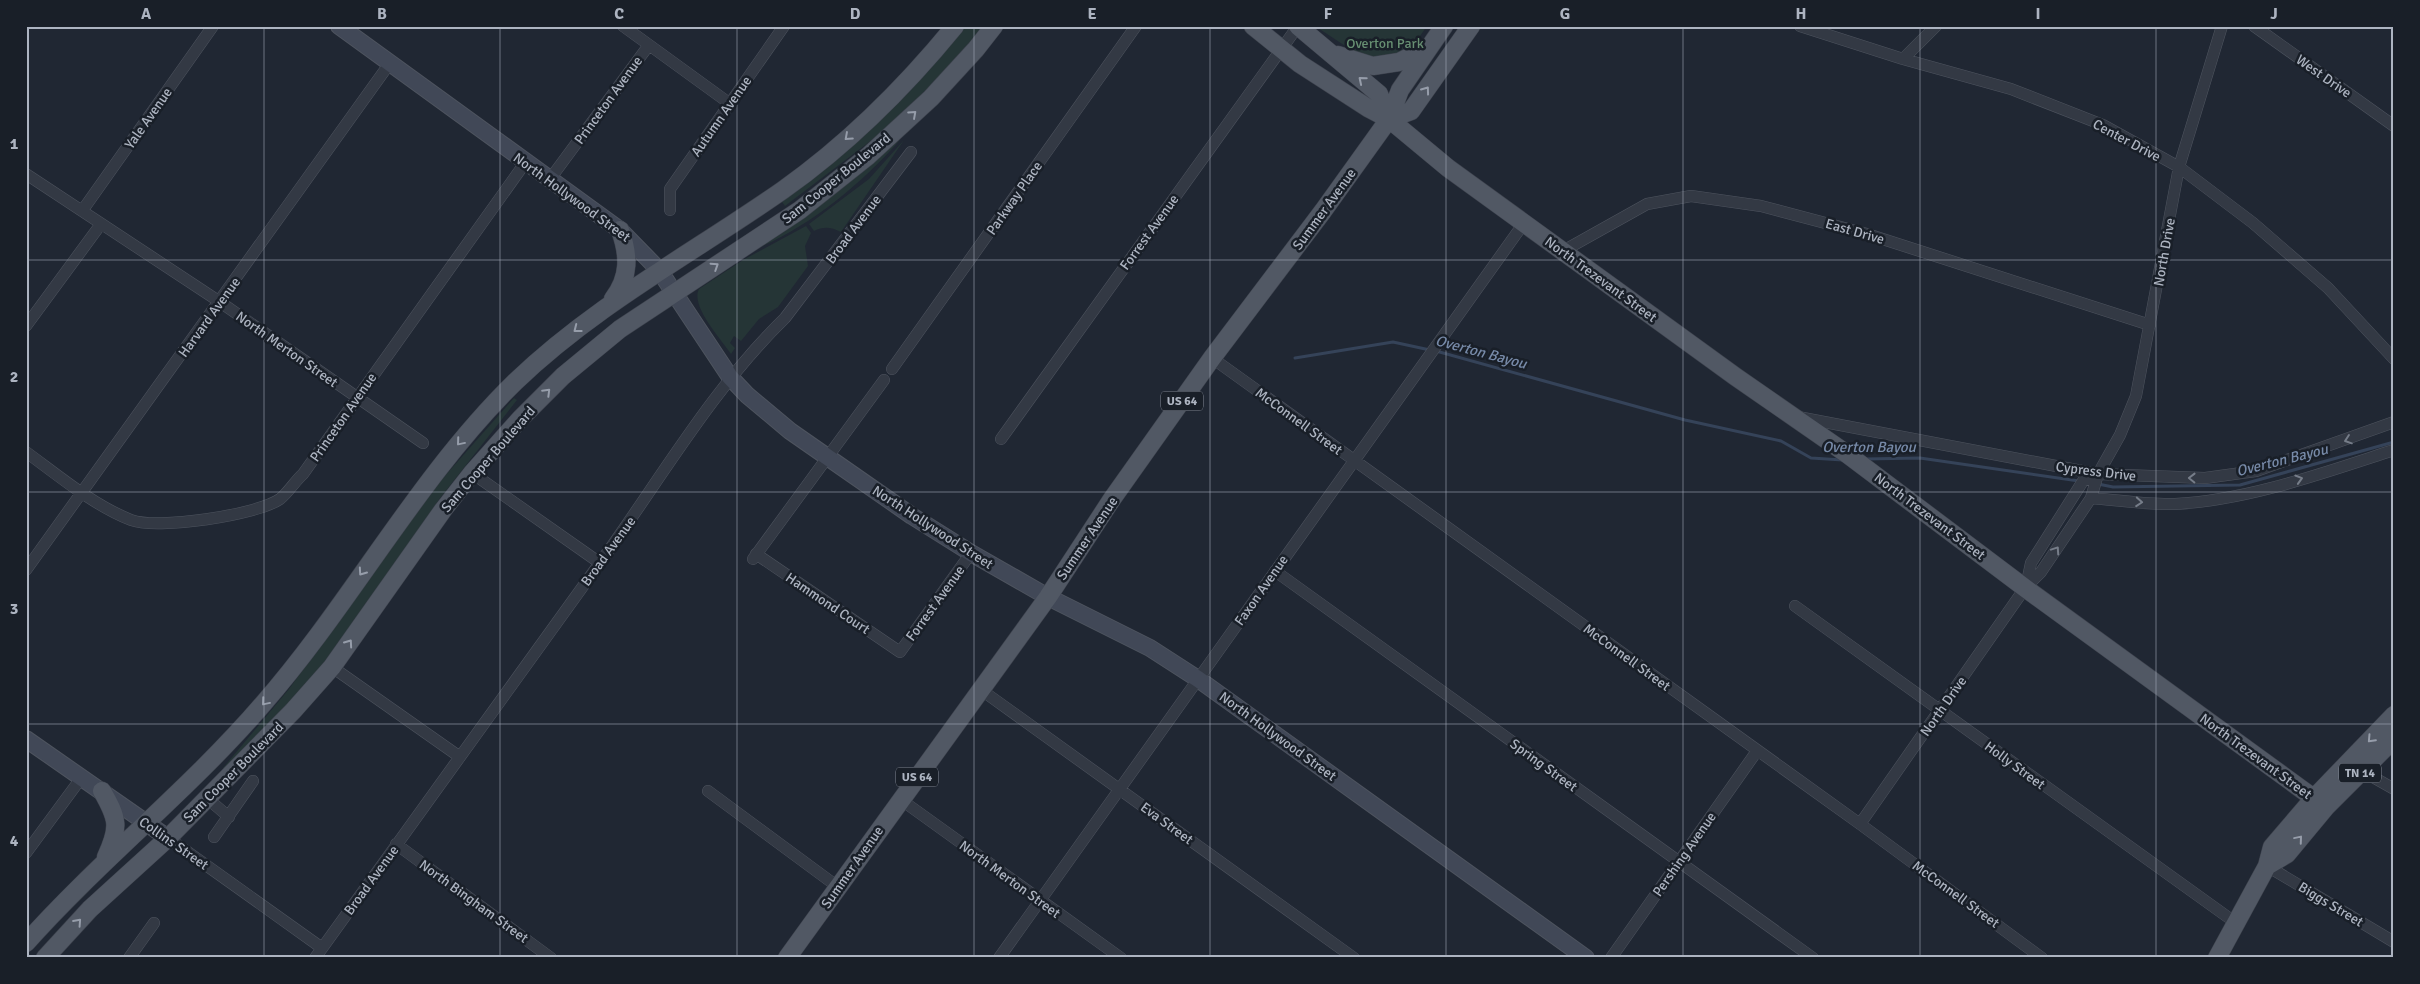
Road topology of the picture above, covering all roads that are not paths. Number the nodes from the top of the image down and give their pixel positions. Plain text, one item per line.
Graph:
1 (213, 26) edge
2 (339, 26) edge
3 (623, 26) edge
4 (784, 26) edge
5 (955, 26) edge
6 (994, 26) edge
7 (1136, 26) edge
8 (1253, 26) edge
9 (1298, 26) edge
10 (1444, 26) edge
11 (1471, 26) edge
12 (1800, 26) edge
13 (1936, 26) edge
14 (2222, 26) edge
15 (2254, 26) edge
16 (649, 45) junction
17 (1430, 47) junction
18 (1281, 48) junction
19 (1330, 52) junction
20 (1903, 59) junction
21 (390, 63) junction
22 (729, 103) junction
23 (1389, 119) junction
24 (2394, 126) edge
25 (911, 152) dead end
26 (525, 163) junction
27 (2179, 167) junction
28 (26, 174) edge
29 (550, 179) junction
30 (670, 210) dead end
31 (82, 211) junction
32 (1524, 223) junction
33 (101, 224) junction
34 (620, 230) junction
35 (1563, 251) junction
36 (659, 270) junction
37 (674, 293) junction
38 (220, 302) junction
39 (608, 307) junction
40 (2150, 325) junction
41 (26, 326) edge
42 (1212, 358) junction
43 (2394, 359) edge
44 (892, 369) dead end
45 (730, 377) junction
46 (884, 380) dead end
47 (356, 397) junction
48 (1793, 416) junction
49 (2394, 422) edge
50 (1001, 439) dead end
51 (423, 443) dead end
52 (2394, 450) edge
53 (26, 452) edge
54 (826, 456) junction
55 (1353, 460) junction
56 (472, 473) junction
57 (2091, 484) junction
58 (82, 492) junction
59 (971, 554) junction
60 (600, 563) junction
61 (26, 570) edge
62 (1275, 571) junction
63 (2026, 588) junction
64 (1048, 597) junction
65 (1795, 606) dead end
66 (900, 652) joint
67 (332, 667) junction
68 (1198, 679) junction
69 (980, 689) junction
70 (1940, 711) junction
71 (2394, 715) edge
72 (26, 738) edge
73 (2394, 739) edge
74 (1757, 751) junction
75 (460, 757) junction
76 (2355, 767) junction
77 (82, 777) junction
78 (2286, 778) junction
79 (253, 782) dead end
80 (1121, 790) junction
81 (2394, 790) edge
82 (102, 791) junction
83 (708, 791) dead end
84 (208, 799) junction
85 (900, 799) junction
86 (2320, 802) junction
87 (229, 817) junction
88 (2295, 820) junction
89 (146, 822) junction
90 (1860, 824) junction
91 (214, 837) dead end
92 (168, 838) junction
93 (396, 844) junction
94 (26, 854) edge
95 (1679, 861) junction
96 (101, 866) junction
97 (2267, 866) junction
98 (838, 887) junction
99 (1040, 900) junction
100 (154, 923) dead end
101 (2236, 924) junction
102 (2394, 942) edge
103 (26, 943) edge
104 (322, 948) junction
105 (45, 958) edge
106 (129, 958) edge
107 (315, 958) edge
108 (551, 958) edge
109 (787, 958) edge
110 (999, 958) edge
111 (1121, 958) edge
112 (1354, 958) edge
113 (1586, 958) edge
114 (1611, 958) edge
115 (1813, 958) edge
116 (2042, 958) edge
117 (2217, 958) edge

1 - 31 street, Yale Avenue
2 - 21 main road, North Hollywood Street
3 - 16 street
4 - 22 street, Autumn Avenue
5 -> 36 main road, Sam Cooper Boulevard
37 -> 6 main road, Sam Cooper Boulevard
7 - 44 street, Parkway Place
8 - 18 main road, North Trezevant Street
9 - 18 street, Forrest Avenue
9 - 19 main road
10 - 17 main road, Summer Avenue
23 -> 11 main road
12 - 20 street, Center Drive
13 - 20 street
14 - 27 street, North Drive
15 - 24 street, West Drive
16 - 22 street
16 - 29 street, Princeton Avenue
17 - 19 main road
17 - 23 main road, Summer Avenue
18 - 23 main road, North Trezevant Street
18 - 50 street, Forrest Avenue
23 -> 19 main road
20 - 27 street, Center Drive
21 - 26 main road, North Hollywood Street
21 - 38 street, Harvard Avenue
22 - 30 street, Autumn Avenue
23 - 32 main road, North Trezevant Street
23 - 42 main road, Summer Avenue / US 64
25 - 45 street, Broad Avenue
26 - 29 main road, North Hollywood Street
26 - 47 street, Princeton Avenue
27 - 40 street, North Drive
27 - 43 street, Center Drive
28 - 31 street, North Merton Street
29 - 34 main road, North Hollywood Street
31 - 33 street, North Merton Street
32 - 35 main road, North Trezevant Street
32 - 55 street, Faxon Avenue
33 - 38 street, North Merton Street
33 - 41 street
34 - 36 main road, North Hollywood Street
34 - 39 main road
35 - 40 street, East Drive
35 - 48 main road, North Trezevant Street
36 - 37 main road, North Hollywood Street
36 - 39 main road, Sam Cooper Boulevard
37 - 45 main road, North Hollywood Street
56 -> 37 main road, Sam Cooper Boulevard
38 - 47 street, North Merton Street
38 - 58 street, Harvard Avenue
39 -> 89 main road, Sam Cooper Boulevard
40 - 57 street, North Drive
42 - 55 street, McConnell Street
42 - 64 main road, Summer Avenue / US 64
45 - 54 main road, North Hollywood Street
45 - 60 street, Broad Avenue
46 - 54 street
47 - 51 street, North Merton Street
47 - 58 street, Princeton Avenue
48 - 57 street, Cypress Drive
48 - 63 main road, North Trezevant Street
49 -> 57 street, Cypress Drive
57 -> 52 street, Cypress Drive
53 - 58 street
54 - 59 main road, North Hollywood Street
54 - 66 street, Hammond Court
55 - 62 street, Faxon Avenue
55 - 74 street, McConnell Street
56 - 60 street
67 -> 56 main road, Sam Cooper Boulevard
63 -> 57 street, North Drive
57 - 63 street, North Drive
58 - 61 street, Harvard Avenue
59 - 64 main road, North Hollywood Street
59 - 66 street, Forrest Avenue
60 - 75 street, Broad Avenue
62 - 68 street, Faxon Avenue
62 - 95 street, Spring Street
63 - 70 street, North Drive
63 - 78 main road, North Trezevant Street
64 - 68 main road, North Hollywood Street
64 - 69 main road, Summer Avenue / US 64
65 - 70 street, Holly Street
67 - 75 street
67 - 84 main road, Sam Cooper Boulevard
68 - 80 street, Faxon Avenue
68 - 113 main road, North Hollywood Street
69 - 80 street, Eva Street
69 - 85 main road, Summer Avenue / US 64
70 - 90 street, North Drive
70 - 101 street, Holly Street
71 -> 76 main road, TN 14
72 - 77 main road, Collins Street
73 - 76 main road, TN 14
74 - 90 street, McConnell Street
74 - 95 street, Pershing Avenue
75 - 93 street, Broad Avenue
76 - 81 street
76 - 86 main road, TN 14
77 - 82 main road, Collins Street
77 - 94 street
78 - 86 main road, North Trezevant Street
78 - 88 main road
79 - 87 street
80 - 99 street, Faxon Avenue
80 - 112 street, Eva Street
82 - 89 main road, Collins Street
82 - 96 main road
83 - 98 street
84 - 87 street
84 - 92 main road, Sam Cooper Boulevard
85 - 98 main road, Summer Avenue / US 64
85 - 99 street, North Merton Street
86 - 88 main road, TN 14
97 -> 86 main road, TN 14
87 - 91 street
88 - 97 main road, TN 14
89 - 92 main road, Collins Street
89 - 96 main road, Sam Cooper Boulevard
90 - 116 street, McConnell Street
92 - 104 street, Collins Street
105 -> 92 main road, Sam Cooper Boulevard
93 - 104 street, Broad Avenue
93 - 108 street, North Bingham Street
95 - 114 street, Pershing Avenue
95 - 115 street, Spring Street
96 - 103 main road, Sam Cooper Boulevard
97 - 101 main road, TN 14
97 - 102 street, Biggs Street
98 - 109 main road, Summer Avenue / US 64
99 - 110 street, Faxon Avenue
99 - 111 street, North Merton Street
100 - 106 street
101 - 117 main road, TN 14
104 - 107 street, Broad Avenue

